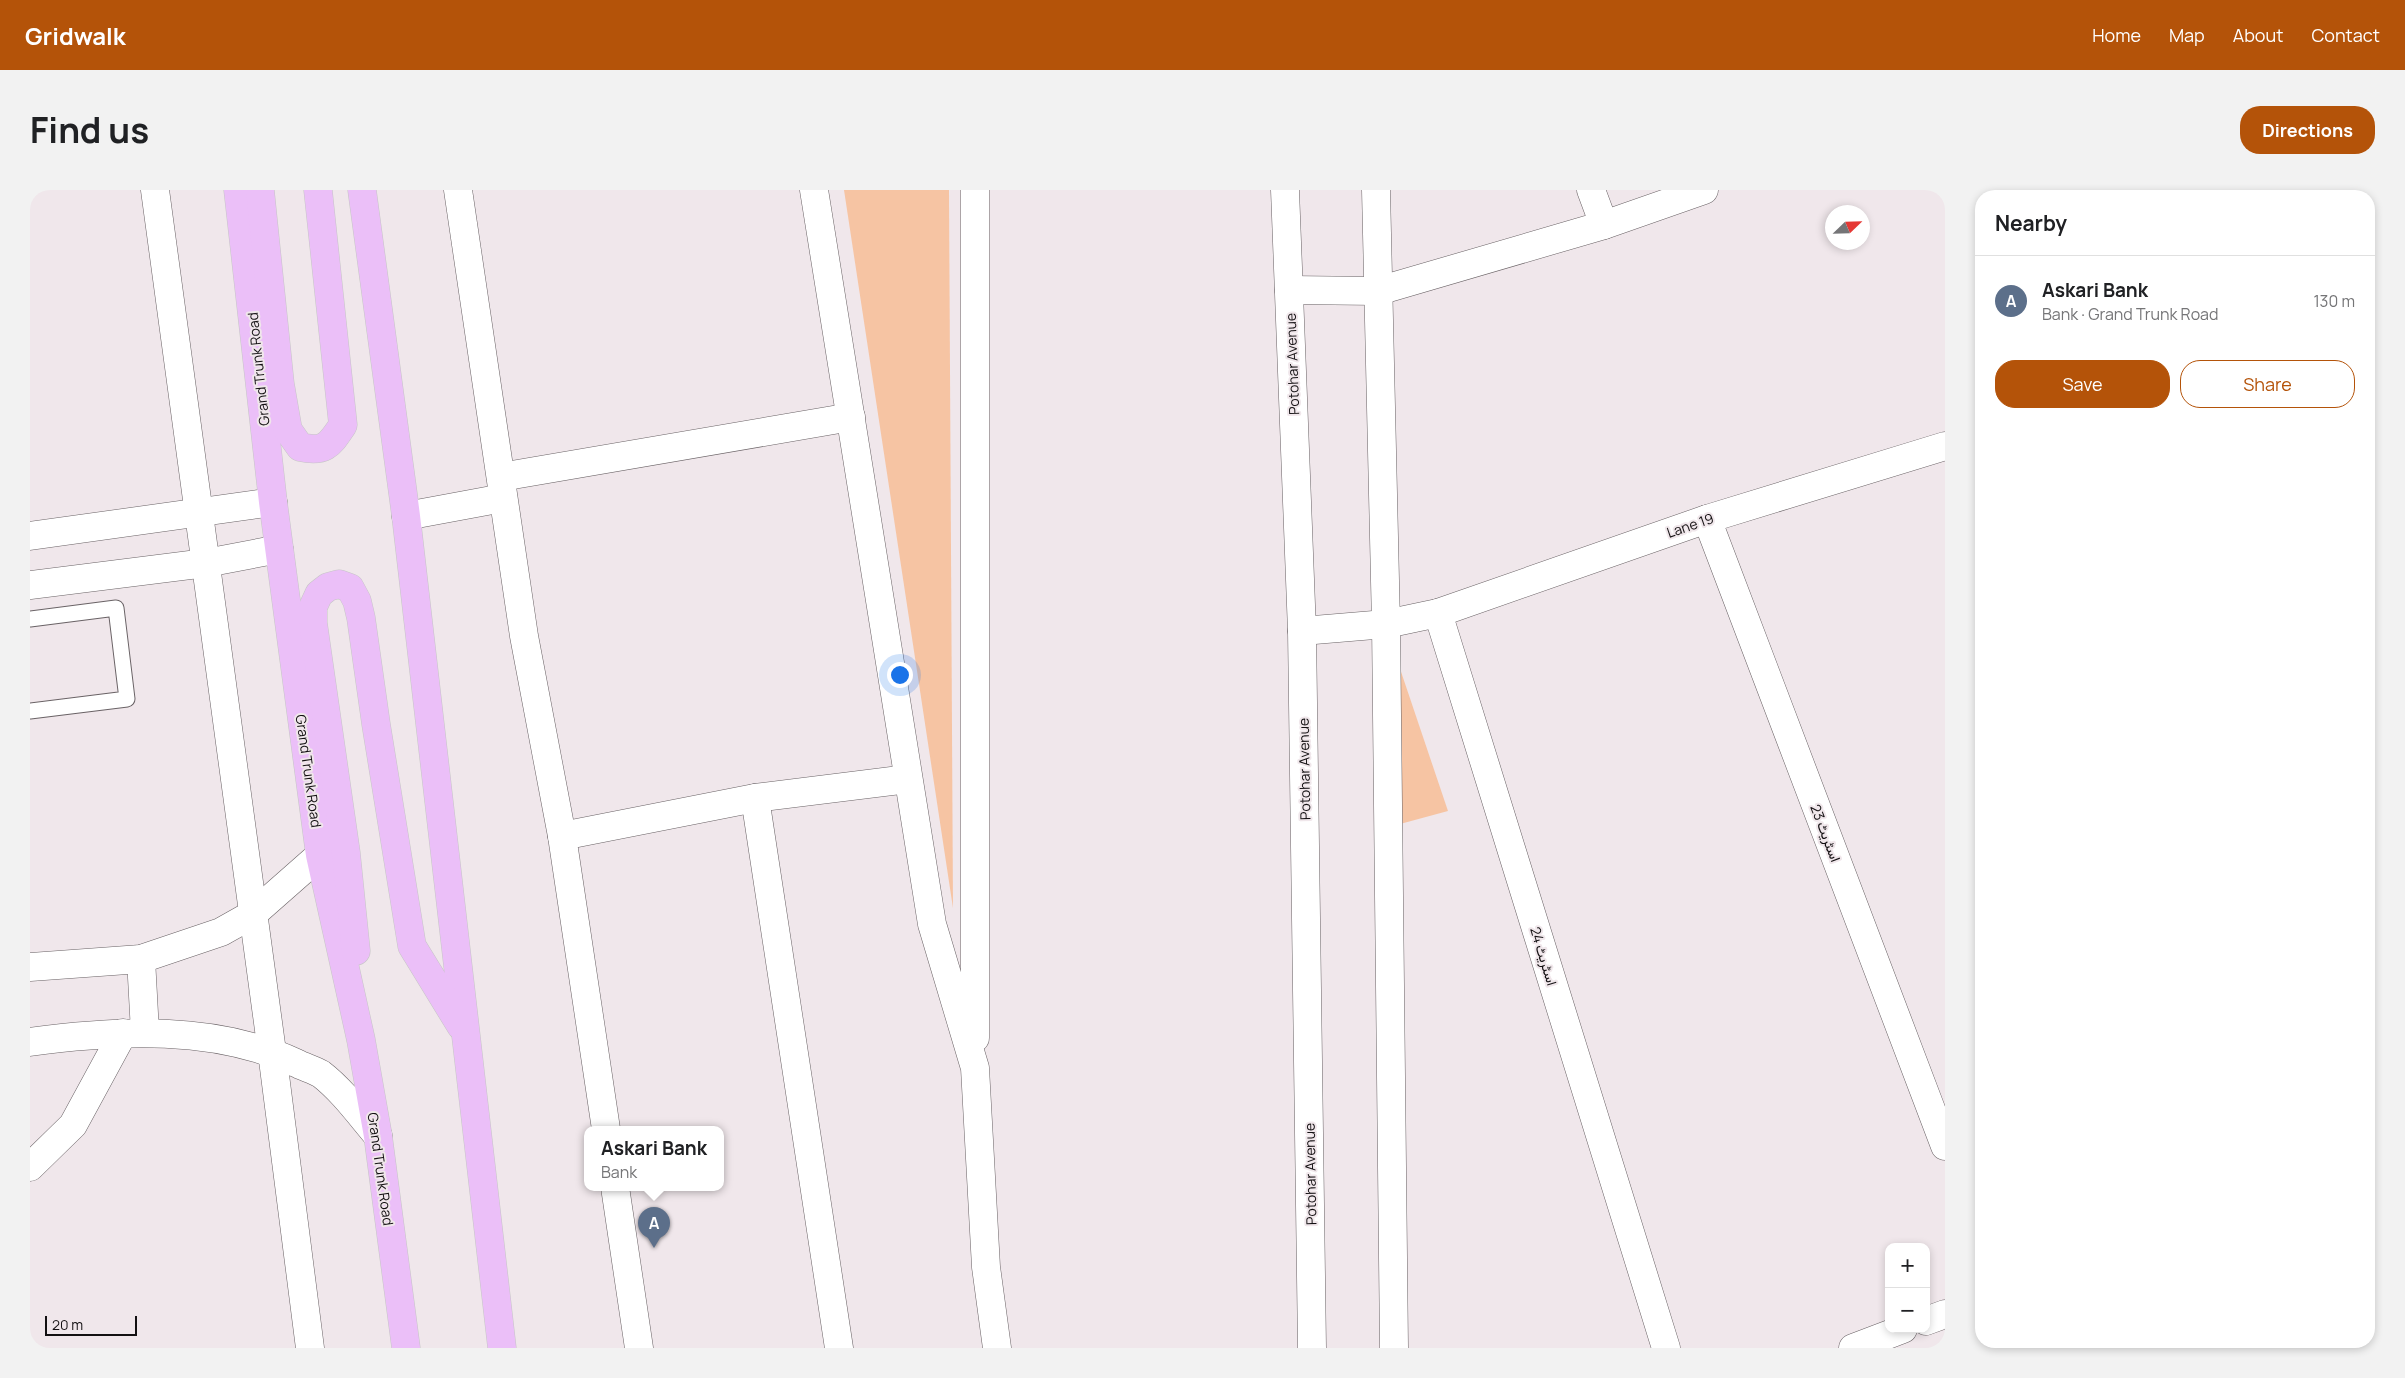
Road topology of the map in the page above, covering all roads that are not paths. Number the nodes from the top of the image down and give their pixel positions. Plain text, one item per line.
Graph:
1 (155, 190) edge
2 (238, 190) edge
3 (260, 190) edge
4 (318, 190) edge
5 (362, 190) edge
6 (458, 190) edge
7 (814, 190) edge
8 (975, 190) edge
9 (1285, 190) edge
10 (1376, 190) edge
11 (1591, 190) edge
12 (1704, 190) edge
13 (1604, 225) junction
14 (1289, 290) junction
15 (1378, 291) junction
16 (851, 417) junction
17 (1945, 446) edge
18 (502, 487) junction
19 (273, 502) junction
20 (199, 512) junction
21 (406, 516) junction
22 (1707, 519) junction
23 (30, 536) edge
24 (279, 549) junction
25 (206, 562) junction
26 (30, 584) edge
27 (1438, 614) junction
28 (30, 619) edge
29 (1386, 624) junction
30 (1302, 631) junction
31 (30, 711) edge
32 (908, 779) junction
33 (756, 798) junction
34 (562, 836) junction
35 (320, 855) junction
36 (253, 914) junction
37 (142, 959) junction
38 (30, 966) edge
39 (464, 1031) junction
40 (134, 1033) junction
41 (361, 1040) junction
42 (30, 1042) edge
43 (272, 1052) junction
44 (975, 1068) junction
45 (606, 1126) edge
46 (378, 1136) junction
47 (1945, 1146) edge
48 (30, 1167) edge
49 (616, 1191) edge
50 (1945, 1314) edge
51 (1930, 1320) edge
52 (1892, 1333) edge
53 (310, 1348) edge
54 (406, 1348) edge
55 (502, 1348) edge
56 (639, 1348) edge
57 (839, 1348) edge
58 (997, 1348) edge
59 (1312, 1348) edge
60 (1394, 1348) edge
61 (1666, 1348) edge
62 (1853, 1348) edge

1 - 20 street
2 - 19 highway, Grand Trunk Road
3 - 4 highway
5 - 21 highway
6 - 18 street
7 - 16 street
8 - 44 street
9 - 14 street, Potohar Avenue
10 - 15 street
11 - 13 street
12 - 13 street
13 - 15 street
14 - 15 street
14 - 30 street, Potohar Avenue
15 - 29 street
16 - 18 street
16 - 32 street
17 - 22 street, Lane 19
18 - 21 street
18 - 34 street
19 - 20 street
19 - 24 highway, Grand Trunk Road
20 - 23 street
20 - 25 street
21 - 39 highway
22 - 27 street, Lane 19
22 - 47 street, اسٹریٹ 23
24 - 25 street
24 - 35 highway, Grand Trunk Road
25 - 26 street
25 - 36 street
27 - 29 street
27 - 61 street, اسٹریٹ 24
28 - 31 lane
29 - 30 street
29 - 60 street
30 - 59 street, Potohar Avenue
32 - 33 street
32 - 44 street
33 - 34 street
33 - 57 street
34 - 45 street
35 - 36 street
35 - 41 highway, Grand Trunk Road
36 - 37 street
36 - 43 street
37 - 38 street
37 - 40 street
39 - 41 highway
39 - 55 highway
40 - 42 street
40 - 43 street
40 - 48 street
41 - 46 highway, Grand Trunk Road
43 - 46 street
43 - 53 street
44 - 58 street
46 - 54 highway, Grand Trunk Road
49 - 56 street
50 - 51 street
52 - 62 street

